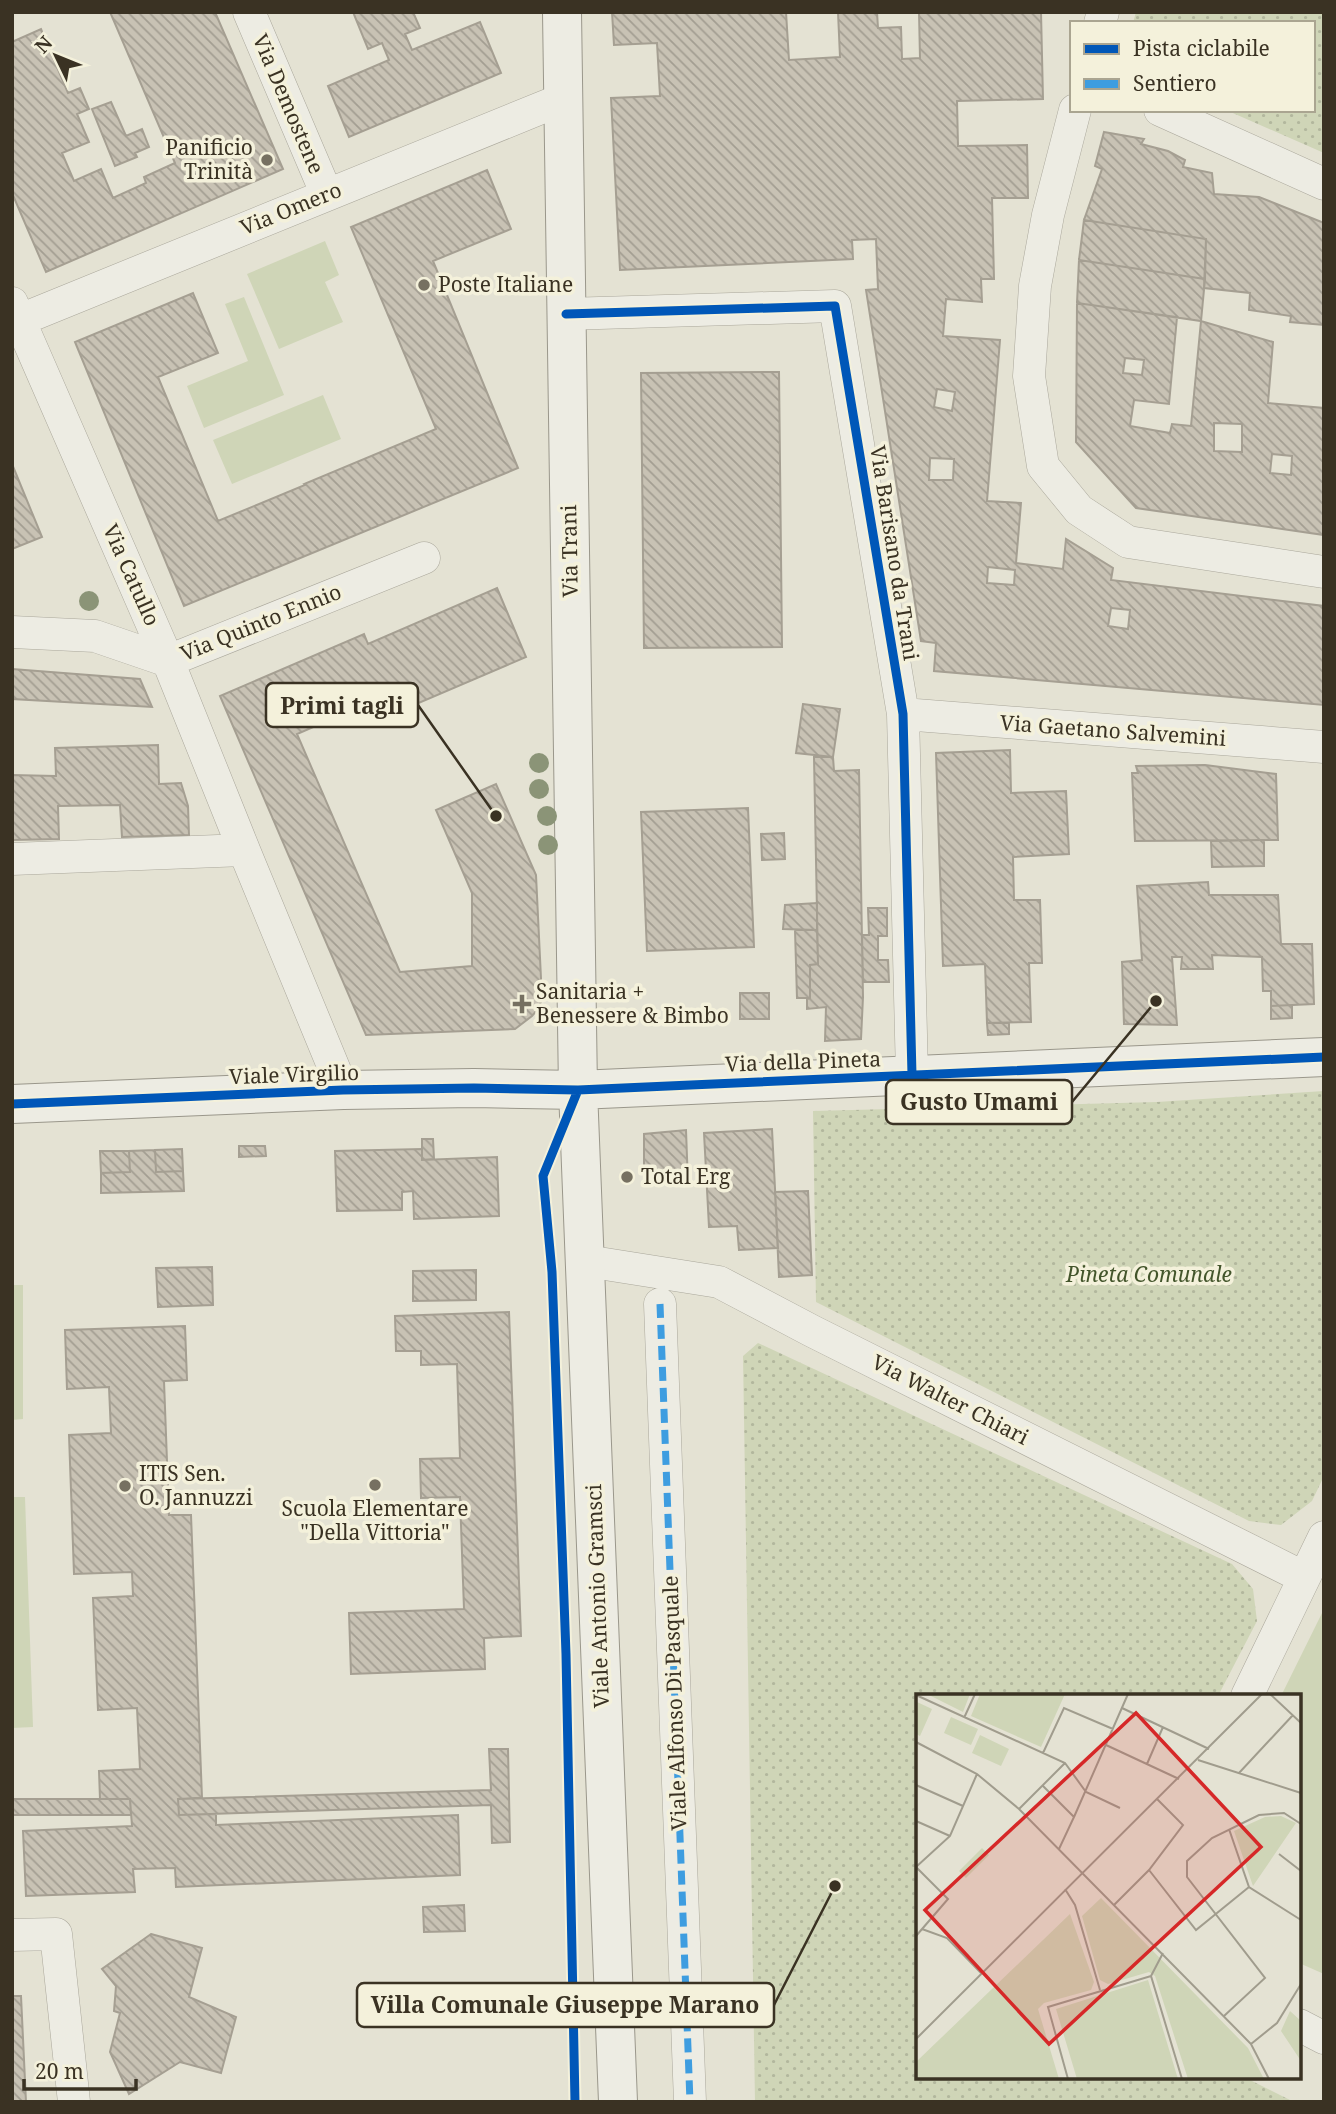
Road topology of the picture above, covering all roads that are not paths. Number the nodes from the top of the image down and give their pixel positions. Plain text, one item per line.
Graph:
1 (249, 12) edge
2 (562, 12) edge
3 (563, 99) junction
4 (1074, 112) edge
5 (1164, 112) edge
6 (1324, 184) edge
7 (327, 195) junction
8 (16, 311) edge
9 (566, 314) junction
10 (424, 558) dead end
11 (1324, 572) edge
12 (12, 632) edge
13 (168, 660) junction
14 (903, 714) junction
15 (1324, 747) edge
16 (244, 850) junction
17 (12, 859) edge
18 (1324, 1056) edge
19 (912, 1076) junction
20 (343, 1090) junction
21 (578, 1090) junction
22 (12, 1104) edge
23 (586, 1261) junction
24 (660, 1304) dead end
25 (1324, 1536) edge
26 (1303, 1577) junction
27 (1248, 1694) edge
28 (12, 1935) edge
29 (1301, 2026) edge
30 (1324, 2038) edge
31 (74, 2102) edge
32 (618, 2102) edge
33 (690, 2102) edge

1 - 7 street, Via Demostene
2 - 3 main road, Via Trani
3 - 7 street, Via Omero
3 - 9 main road, Via Trani
4 - 11 street
5 - 6 street
7 - 8 street, Via Omero
8 - 13 street, Via Catullo
9 - 14 street, Via Barisano da Trani
9 - 21 main road, Via Trani
10 - 13 street, Via Quinto Ennio
12 - 13 street, Via Quinto Ennio
13 - 16 street, Via Catullo
14 - 15 street, Via Gaetano Salvemini
14 - 19 street, Via Barisano da Trani
16 - 17 street
16 - 20 street, Via Catullo
18 - 19 main road, Via della Pineta
19 - 21 main road, Via della Pineta
20 - 21 main road, Viale Virgilio
20 - 22 main road, Viale Virgilio
21 - 23 main road, Viale Antonio Gramsci
23 - 26 street, Via Walter Chiari
23 - 32 main road, Viale Antonio Gramsci
24 - 33 street, Viale Alfonso Di Pasquale
25 - 26 street
26 - 27 street
28 - 31 street
29 - 30 street

